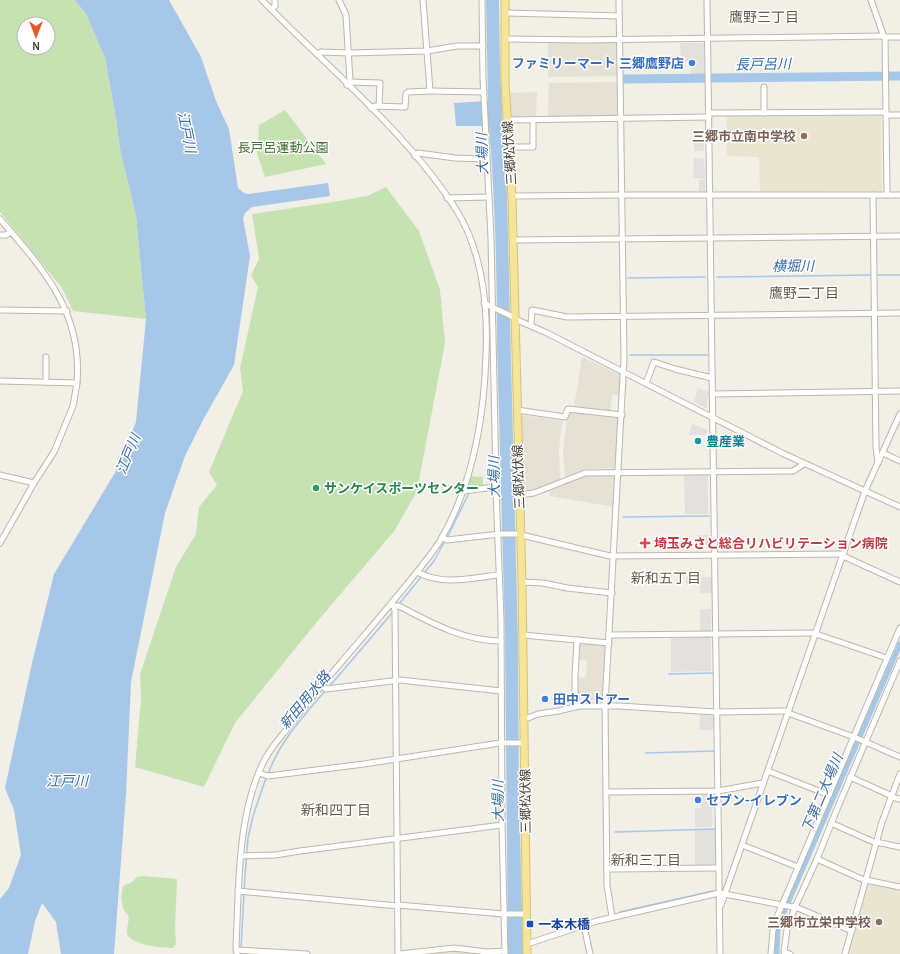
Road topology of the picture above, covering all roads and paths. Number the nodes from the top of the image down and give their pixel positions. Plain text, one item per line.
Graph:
1 (262, 0) edge
2 (275, 0) edge
3 (339, 0) edge
4 (423, 0) edge
5 (482, 0) edge
6 (505, 0) edge
7 (619, 0) edge
8 (707, 0) edge
9 (871, 0) edge
10 (271, 9) junction
11 (505, 13) junction
12 (619, 16) junction
13 (884, 37) junction
14 (900, 37) edge
15 (505, 39) junction
16 (708, 39) junction
17 (620, 40) junction
18 (483, 46) junction
19 (427, 51) junction
20 (349, 53) junction
21 (317, 54) junction
22 (349, 83) junction
23 (764, 86) dead end
24 (430, 92) junction
25 (484, 92) junction
26 (379, 106) junction
27 (371, 108) junction
28 (764, 113) junction
29 (886, 113) junction
30 (709, 115) junction
31 (900, 115) edge
32 (621, 118) junction
33 (507, 120) junction
34 (533, 120) junction
35 (509, 147) junction
36 (415, 156) junction
37 (487, 159) junction
38 (622, 195) junction
39 (710, 195) junction
40 (873, 195) junction
41 (887, 195) junction
42 (900, 195) edge
43 (489, 196) junction
44 (512, 196) junction
45 (447, 198) junction
46 (0, 220) edge
47 (11, 232) junction
48 (0, 235) edge
49 (873, 236) junction
50 (900, 236) edge
51 (710, 238) junction
52 (623, 239) junction
53 (513, 240) junction
54 (484, 302) junction
55 (494, 307) junction
56 (0, 310) edge
57 (67, 311) junction
58 (874, 314) junction
59 (900, 314) edge
60 (711, 316) junction
61 (624, 317) junction
62 (513, 318) junction
63 (531, 326) junction
64 (46, 357) dead end
65 (624, 373) junction
66 (712, 378) junction
67 (0, 381) edge
68 (46, 382) junction
69 (77, 383) junction
70 (646, 383) junction
71 (875, 391) junction
72 (900, 391) edge
73 (712, 394) junction
74 (517, 410) junction
75 (900, 414) edge
76 (622, 415) junction
77 (712, 418) junction
78 (883, 453) junction
79 (900, 461) edge
80 (878, 462) junction
81 (804, 464) junction
82 (713, 472) junction
83 (618, 473) junction
84 (0, 475) edge
85 (34, 483) junction
86 (495, 487) junction
87 (463, 491) junction
88 (865, 491) junction
89 (519, 495) junction
90 (900, 506) edge
91 (499, 534) junction
92 (519, 534) junction
93 (442, 537) junction
94 (0, 543) edge
95 (714, 555) junction
96 (844, 555) junction
97 (614, 556) junction
98 (417, 572) junction
99 (499, 575) junction
100 (522, 582) junction
101 (900, 582) edge
102 (612, 592) junction
103 (392, 605) junction
104 (900, 628) edge
105 (715, 633) junction
106 (817, 633) junction
107 (523, 635) junction
108 (609, 635) junction
109 (578, 640) junction
110 (501, 641) junction
111 (609, 643) junction
112 (887, 658) junction
113 (899, 664) edge
114 (396, 680) junction
115 (321, 685) junction
116 (501, 691) junction
117 (605, 705) junction
118 (575, 707) junction
119 (716, 712) junction
120 (788, 712) junction
121 (524, 718) junction
122 (854, 737) junction
123 (866, 742) junction
124 (502, 743) junction
125 (522, 743) junction
126 (900, 757) edge
127 (396, 759) junction
128 (768, 771) junction
129 (259, 773) junction
130 (900, 774) edge
131 (850, 777) junction
132 (763, 783) junction
133 (718, 790) junction
134 (606, 792) junction
135 (829, 795) junction
136 (891, 796) junction
137 (900, 799) edge
138 (831, 823) junction
139 (502, 825) junction
140 (397, 838) junction
141 (876, 842) junction
142 (742, 845) junction
143 (900, 847) edge
144 (241, 856) junction
145 (817, 860) junction
146 (798, 867) junction
147 (718, 868) junction
148 (607, 869) junction
149 (866, 880) junction
150 (900, 887) edge
151 (238, 891) junction
152 (721, 893) junction
153 (782, 904) junction
154 (398, 905) junction
155 (795, 907) junction
156 (506, 914) junction
157 (524, 914) junction
158 (612, 917) junction
159 (584, 925) junction
160 (852, 931) junction
161 (527, 944) junction
162 (237, 952) edge
163 (505, 953) edge
164 (307, 954) edge
165 (399, 954) edge
166 (527, 954) edge
167 (590, 954) edge
168 (720, 954) edge
169 (771, 954) edge
170 (790, 954) edge
171 (845, 954) edge

1 - 10 street
2 - 10 street
3 - 20 street
4 - 19 street
5 - 18 street
6 - 11 main road, 三郷松伏線
7 - 12 street
8 - 16 street
9 - 13 street
10 - 21 street
11 - 12 street
11 - 15 main road, 三郷松伏線
12 - 17 street
13 - 14 street
13 - 16 street
13 - 29 street
15 - 17 street
15 - 33 main road, 三郷松伏線
16 - 17 street
16 - 30 street
17 - 32 street
18 - 19 street
18 - 25 street
19 - 20 street
19 - 24 street
20 - 21 street
20 - 22 street
21 - 22 street
22 - 26 street
22 - 27 street
23 - 28 street
24 - 25 street
24 - 26 street
25 - 37 street
26 - 27 street
27 - 36 street
28 - 29 street
28 - 30 street
29 - 31 street
29 - 41 street
30 - 32 street
30 - 39 street
32 - 34 street
32 - 38 street
33 - 34 street
33 - 35 main road, 三郷松伏線
34 - 35 street
35 - 44 main road, 三郷松伏線
36 - 37 street
36 - 45 street
37 - 43 street
38 - 39 street
38 - 44 street
38 - 52 street
39 - 40 street
39 - 51 street
40 - 41 street
40 - 49 street
41 - 42 street
43 - 45 street
43 - 55 street
44 - 53 main road, 三郷松伏線
45 - 54 street
46 - 47 street
47 - 48 street
47 - 57 street
49 - 50 street
49 - 51 street
49 - 58 street
51 - 52 street
51 - 60 street
52 - 53 street
52 - 61 street
53 - 62 main road, 三郷松伏線
54 - 55 street
54 - 87 street
55 - 62 street
55 - 86 street
56 - 57 street
57 - 69 street
58 - 59 street
58 - 60 street
58 - 71 street
60 - 61 street
60 - 66 street
61 - 63 street
61 - 65 street
62 - 63 street
62 - 74 main road, 三郷松伏線
63 - 65 street
64 - 68 street
65 - 70 street
65 - 76 street
66 - 70 street
66 - 73 street
67 - 68 street
68 - 69 street
69 - 85 street
70 - 77 street
71 - 72 street
71 - 73 street
71 - 80 street
73 - 77 street
74 - 76 street
74 - 89 main road, 三郷松伏線
75 - 78 street
76 - 83 street
77 - 81 street
77 - 82 street
78 - 79 street
78 - 80 street
80 - 88 street
81 - 82 street
81 - 88 street
82 - 83 street
82 - 95 street
83 - 89 street
83 - 97 street
84 - 85 street
85 - 94 street
86 - 87 street
86 - 91 street
87 - 93 street
88 - 90 street
88 - 96 street
89 - 92 main road, 三郷松伏線
91 - 92 street
91 - 93 street
91 - 99 street
92 - 97 street
92 - 100 main road, 三郷松伏線
93 - 98 street
95 - 96 street
95 - 97 street
95 - 105 street
96 - 101 street
96 - 106 street
97 - 102 street
98 - 99 street
98 - 103 street
99 - 110 street
100 - 102 street
100 - 107 main road, 三郷松伏線
102 - 108 street
103 - 110 street
103 - 114 street
103 - 115 street
104 - 112 street
105 - 106 street
105 - 108 street
105 - 119 street
106 - 112 street
106 - 120 street
107 - 109 street
107 - 121 main road, 三郷松伏線
108 - 111 street
109 - 111 street
109 - 118 street
110 - 116 street
111 - 117 street
112 - 122 street
113 - 123 street
114 - 115 street
114 - 116 street
114 - 127 street
115 - 129 street
116 - 124 street
117 - 118 street
117 - 119 street
117 - 134 street
118 - 121 street
119 - 120 street
119 - 133 street
120 - 122 street
120 - 128 street
121 - 125 main road, 三郷松伏線
122 - 123 street
122 - 135 street
123 - 126 street
123 - 131 street
124 - 125 street
124 - 127 street
124 - 139 street
125 - 157 main road, 三郷松伏線
127 - 129 street
127 - 140 street
128 - 132 street
128 - 135 street
129 - 144 street
130 - 136 street
131 - 136 street
131 - 138 street
132 - 133 street
132 - 142 street
133 - 134 street
133 - 147 street
134 - 148 street
135 - 146 street
136 - 137 street
136 - 141 street
138 - 141 street
138 - 145 street
139 - 140 street
139 - 156 street
140 - 144 street
140 - 154 street
141 - 143 street
141 - 149 street
142 - 146 street
142 - 152 street
144 - 151 street
145 - 149 street
145 - 155 street
146 - 153 street
147 - 148 street
147 - 152 street
148 - 158 street
149 - 150 street
149 - 160 street
151 - 154 street
151 - 162 street
152 - 153 street
152 - 158 street
152 - 168 street
153 - 155 street
153 - 169 street
154 - 156 street
154 - 165 street
155 - 160 street
155 - 170 street
156 - 157 street
156 - 163 street
157 - 161 main road, 三郷松伏線
158 - 159 street
159 - 161 street
159 - 167 street
160 - 171 street
161 - 166 main road, 三郷松伏線
162 - 164 street
163 - 165 street

